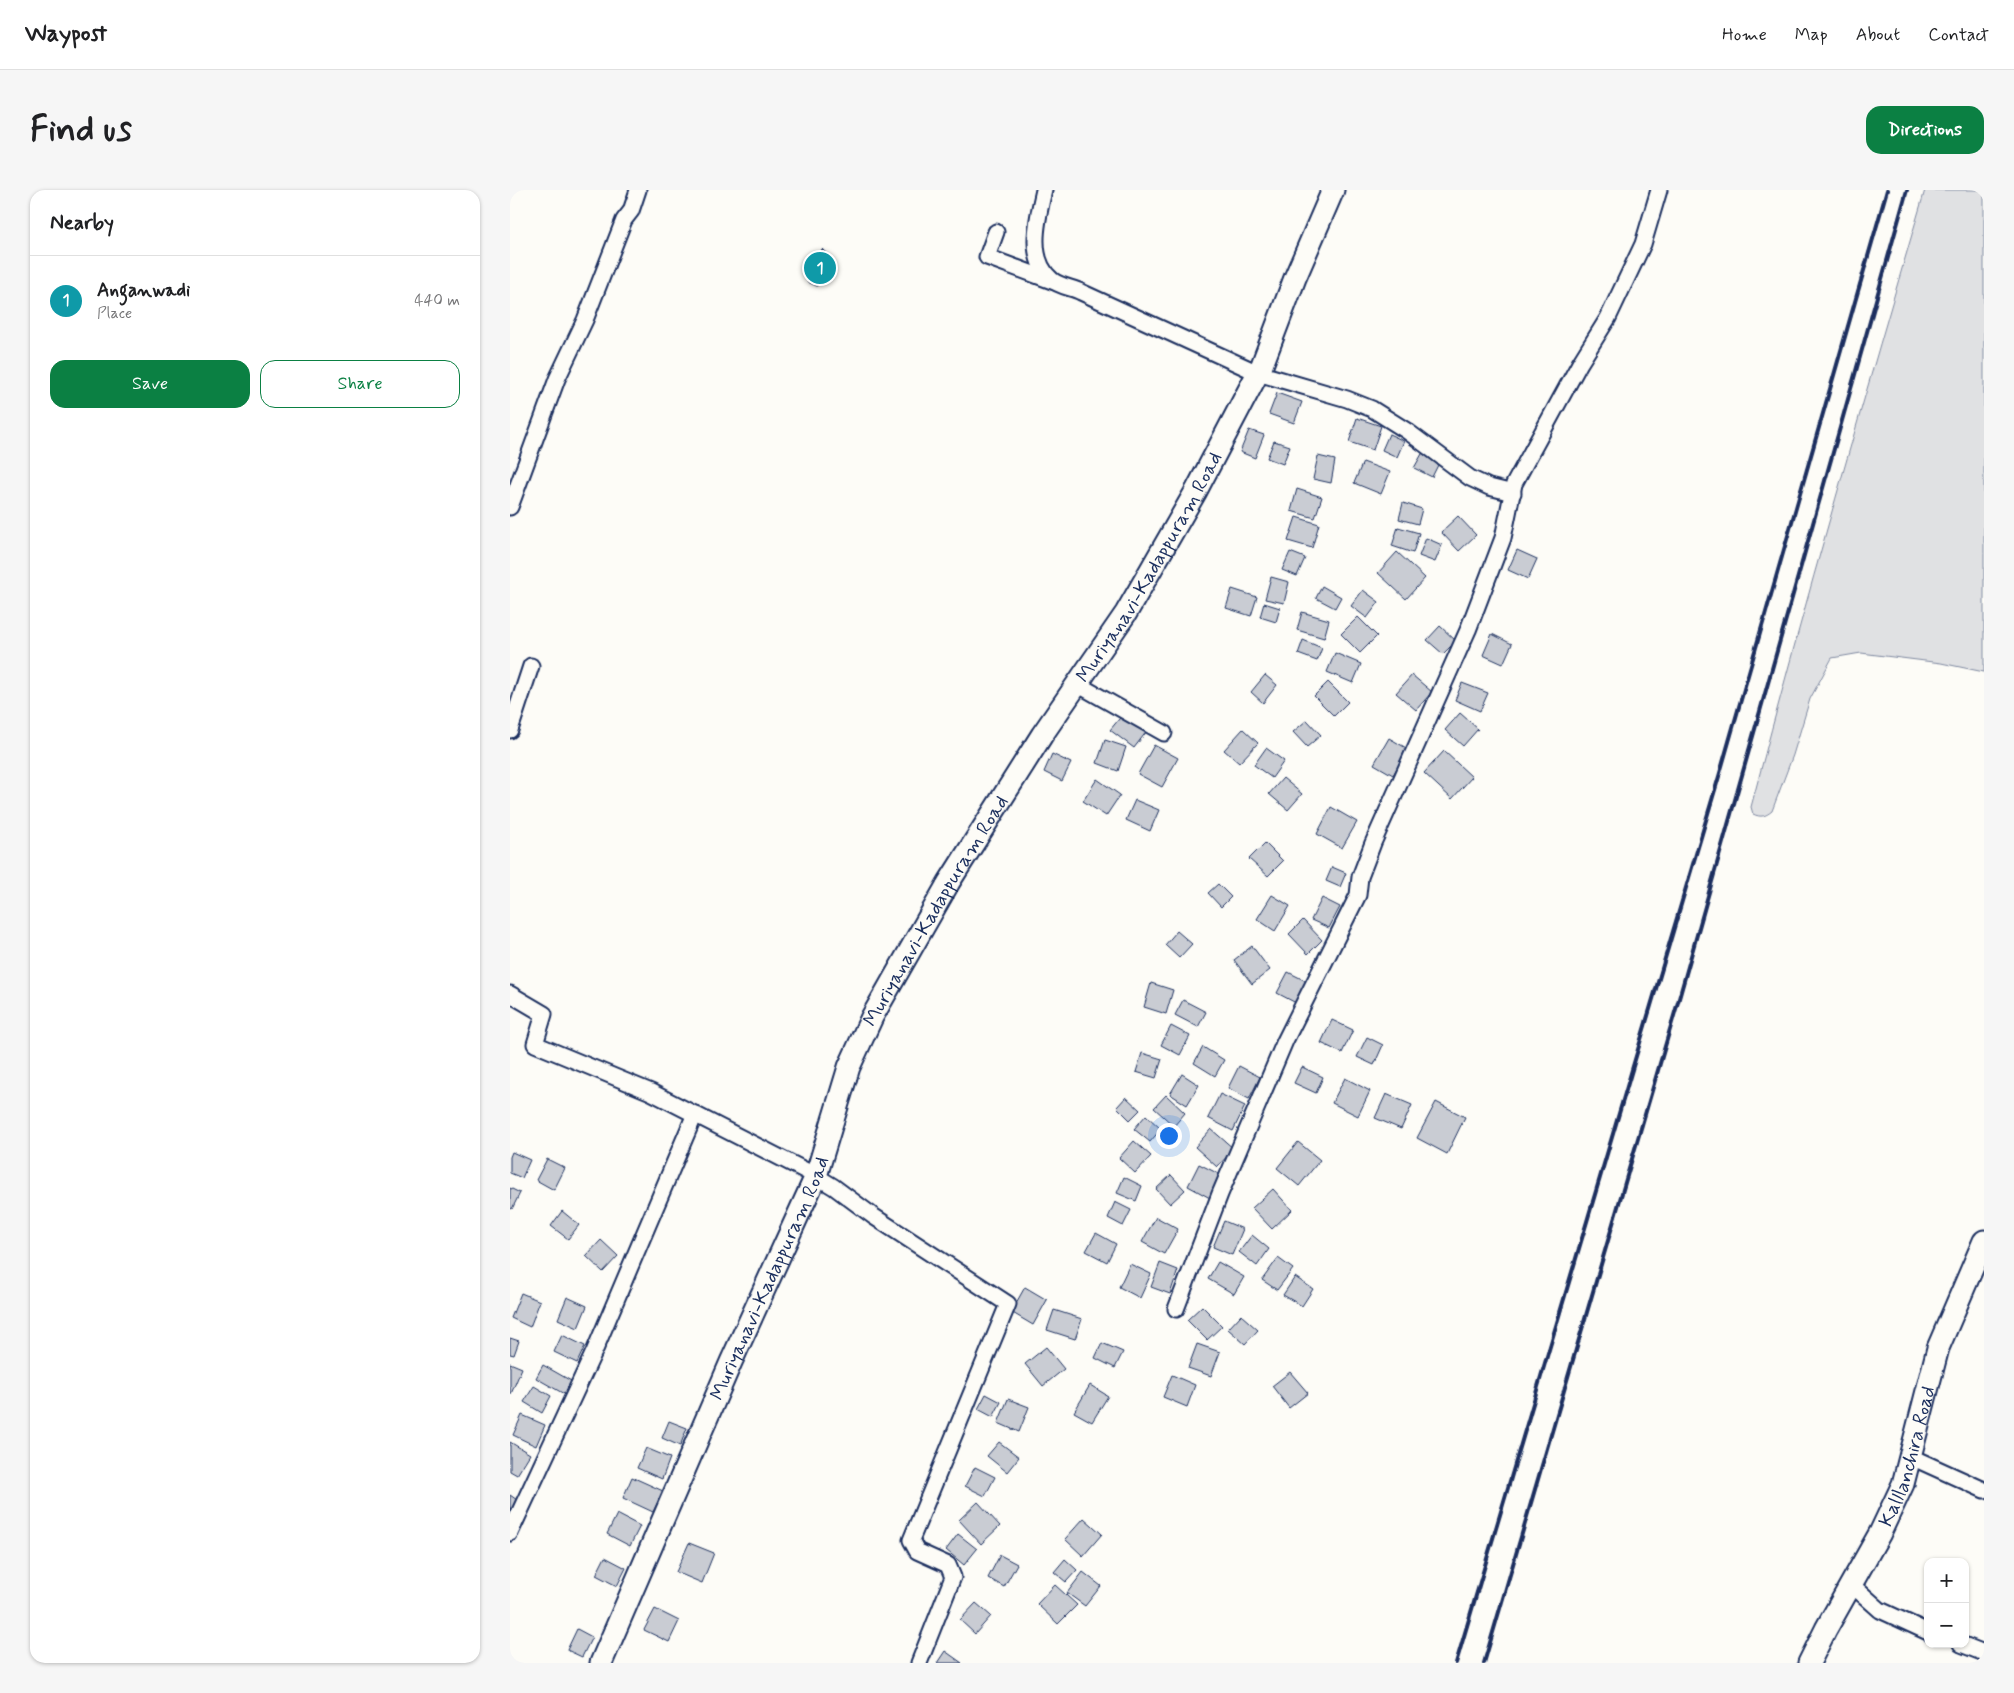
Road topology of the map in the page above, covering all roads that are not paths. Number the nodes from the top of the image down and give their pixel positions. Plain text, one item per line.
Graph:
1 (638, 190) edge
2 (1044, 190) edge
3 (1333, 190) edge
4 (1659, 190) edge
5 (996, 232) dead end
6 (1052, 281) junction
7 (1258, 373) junction
8 (1513, 493) junction
9 (510, 507) edge
10 (531, 666) dead end
11 (1077, 684) junction
12 (510, 730) edge
13 (1164, 733) dead end
14 (510, 994) edge
15 (695, 1114) junction
16 (816, 1176) junction
17 (1984, 1241) edge
18 (1176, 1309) dead end
19 (1909, 1456) junction
20 (1984, 1490) edge
21 (510, 1533) edge
22 (1852, 1585) junction
23 (1924, 1630) edge
24 (1969, 1647) edge
25 (1984, 1653) edge
26 (600, 1663) edge
27 (919, 1663) edge
28 (1809, 1663) edge

1 - 9 street
2 - 6 street
3 - 7 main road, Muriyanavi-Kadappuram Road
4 - 8 street
5 - 6 street
6 - 7 street
7 - 8 street
7 - 11 main road, Muriyanavi-Kadappuram Road
8 - 18 street
10 - 12 street
11 - 13 street
11 - 16 main road, Muriyanavi-Kadappuram Road
14 - 15 street
15 - 16 street
15 - 21 street
16 - 26 main road, Muriyanavi-Kadappuram Road
16 - 27 street
17 - 19 main road, Kalllanchira Road
19 - 20 street
19 - 22 main road, Kalllanchira Road
22 - 23 street
22 - 28 main road, Kalllanchira Road
24 - 25 street

